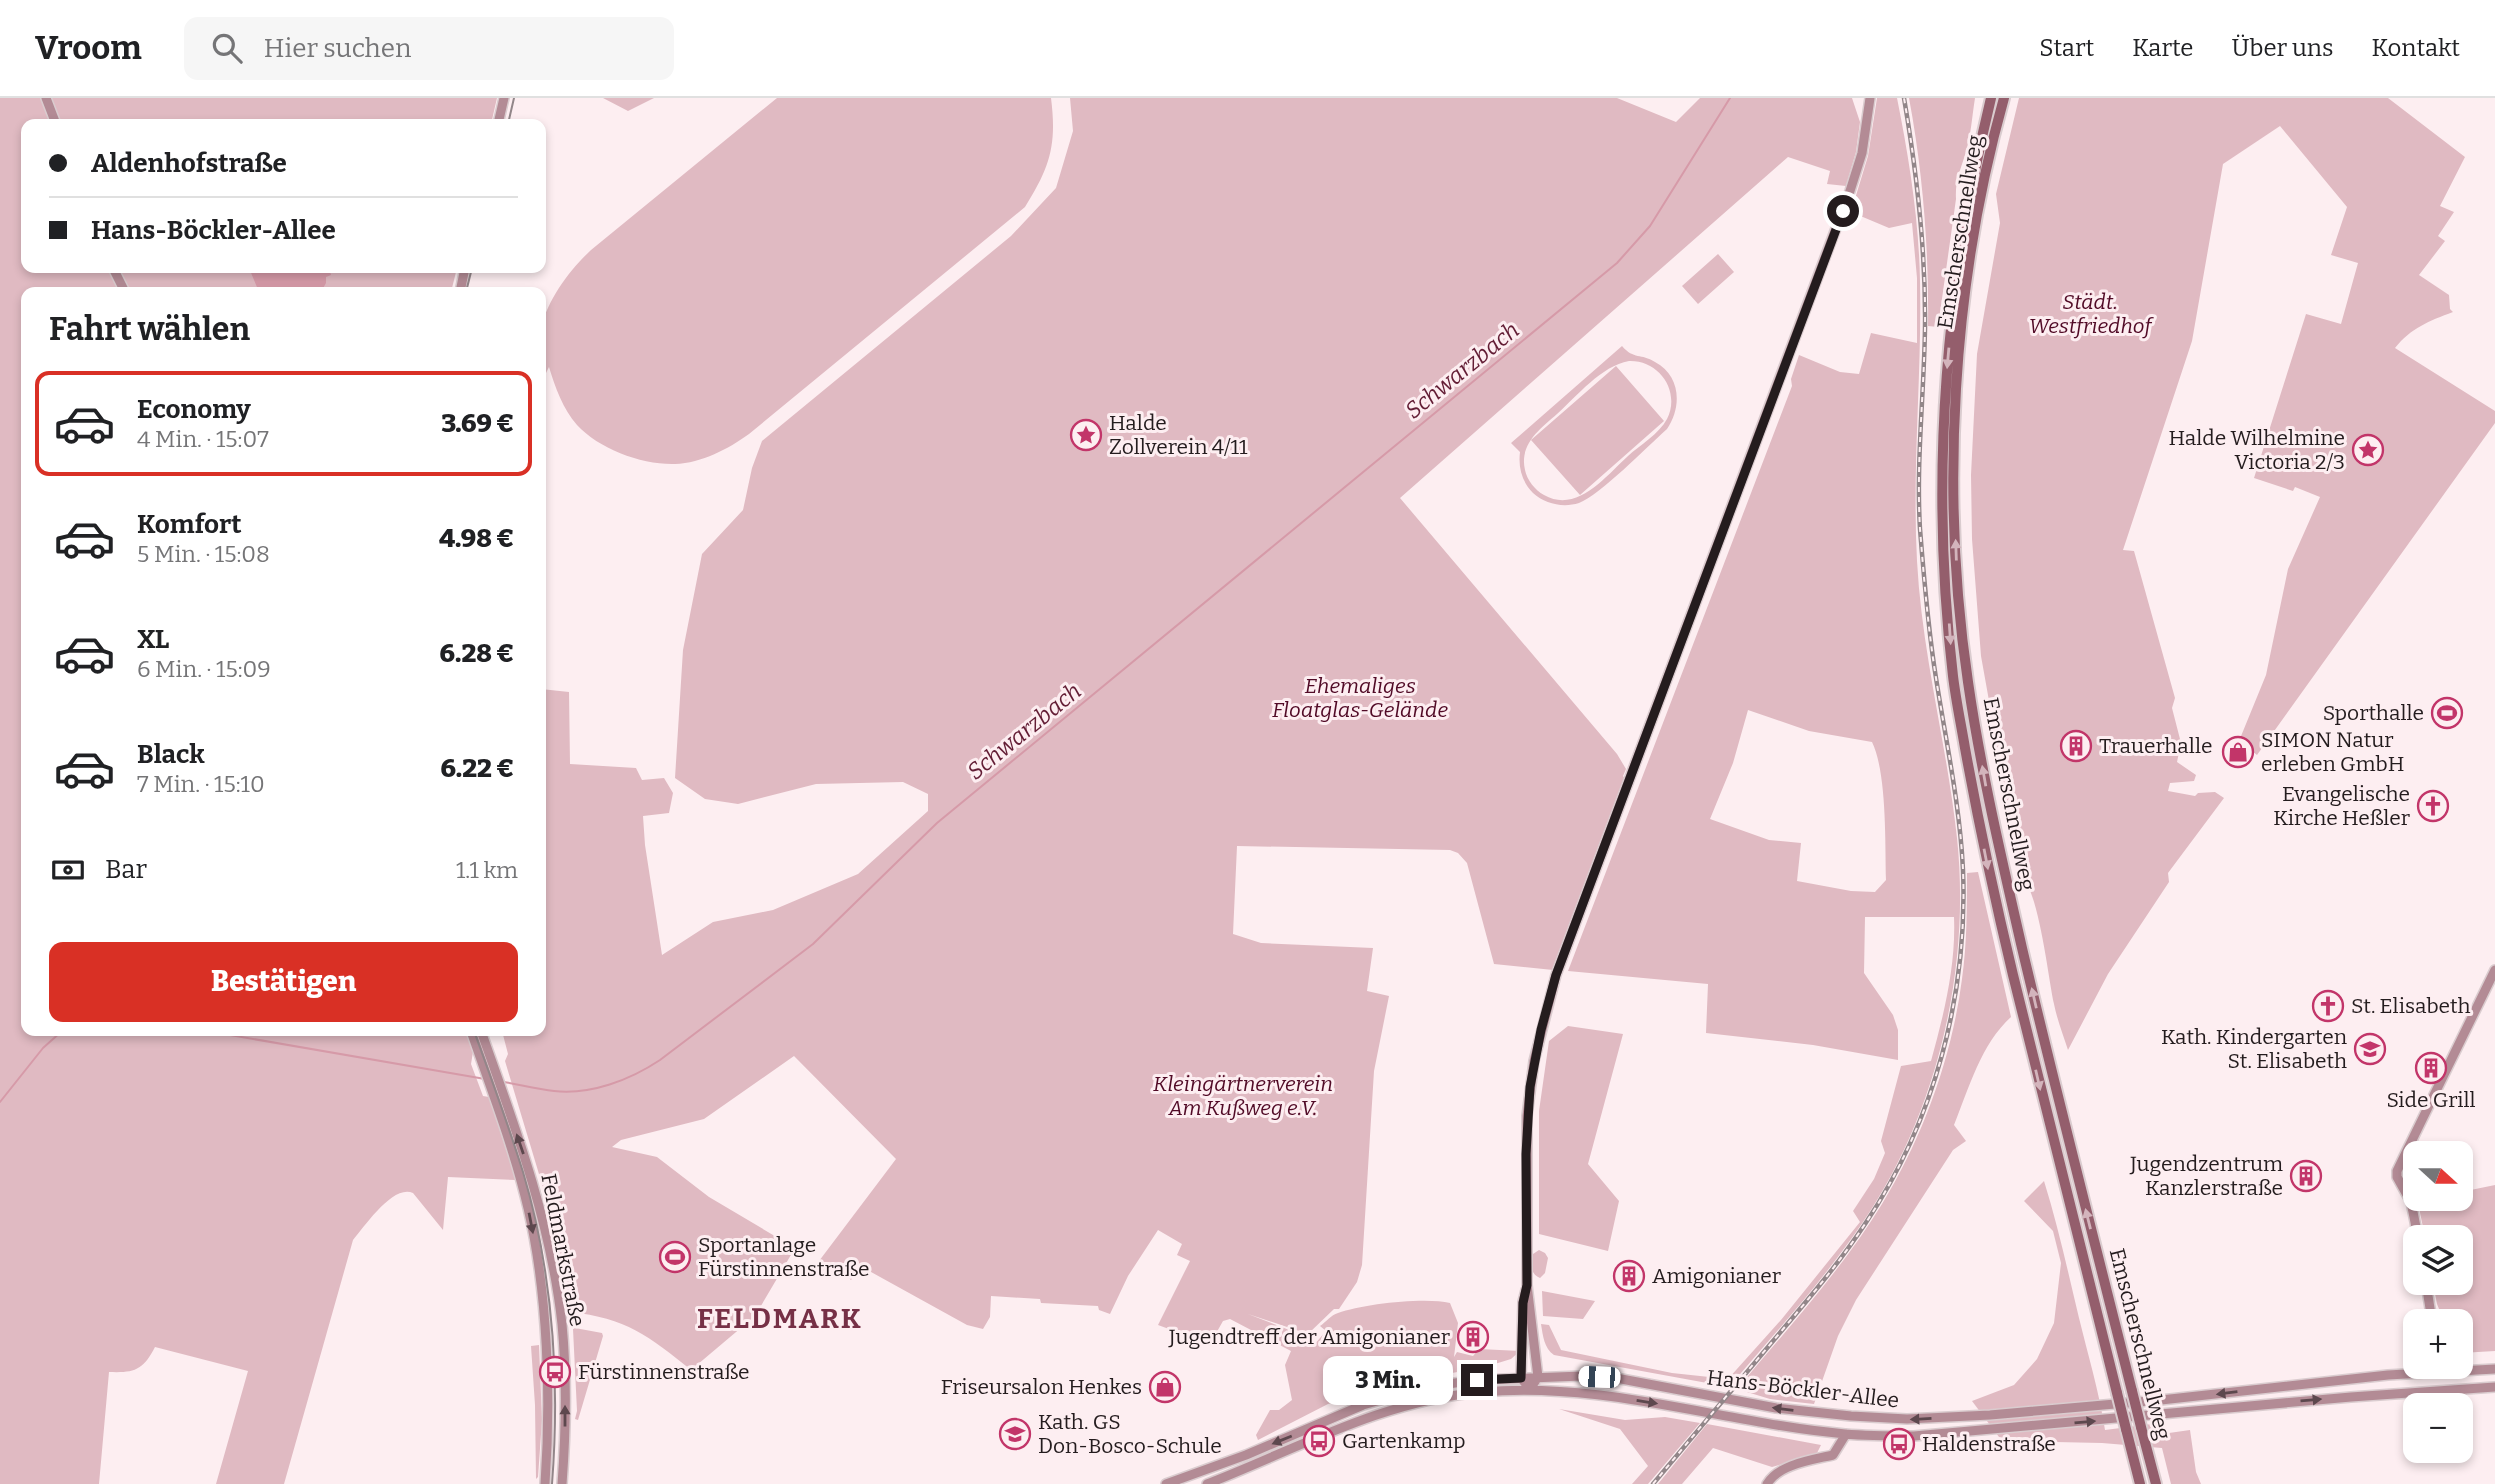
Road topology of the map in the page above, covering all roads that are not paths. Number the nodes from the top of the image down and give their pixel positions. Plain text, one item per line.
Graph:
1 (46, 98) edge
2 (504, 98) edge
3 (1870, 98) edge
4 (1991, 98) edge
5 (2004, 98) edge
6 (54, 119) edge
7 (499, 119) edge
8 (2495, 970) edge
9 (473, 1036) edge
10 (483, 1036) edge
11 (2415, 1225) edge
12 (1527, 1285) junction
13 (2473, 1369) edge
14 (2495, 1369) edge
15 (2403, 1373) edge
16 (1538, 1377) junction
17 (1521, 1378) junction
18 (2442, 1379) edge
19 (2454, 1379) edge
20 (2495, 1387) edge
21 (2456, 1389) junction
22 (1530, 1390) junction
23 (2444, 1390) junction
24 (1846, 1434) junction
25 (545, 1484) edge
26 (562, 1484) edge
27 (1166, 1484) edge
28 (1207, 1484) edge
29 (1768, 1484) edge
30 (2140, 1484) edge
31 (2155, 1484) edge

1 - 6 street
2 - 7 street
3 - 12 street
4 -> 30 highway, Emscherschnellweg, bridge
31 -> 5 highway, Emscherschnellweg, bridge
8 - 11 street
9 -> 25 street, Feldmarkstraße
26 -> 10 street, Feldmarkstraße
12 - 16 street
12 - 17 street
13 - 14 street, Hans-Böckler-Allee
15 -> 16 street, Hans-Böckler-Allee
16 - 17 street, Hans-Böckler-Allee
16 - 22 street
17 - 22 street
17 -> 27 street, Hans-Böckler-Allee
18 - 23 street
19 - 21 street
20 - 21 street, Hans-Böckler-Allee
21 - 23 street, Hans-Böckler-Allee
22 -> 24 street, Hans-Böckler-Allee
22 - 28 street, Hans-Böckler-Allee
24 -> 23 street, Hans-Böckler-Allee
24 - 29 street

